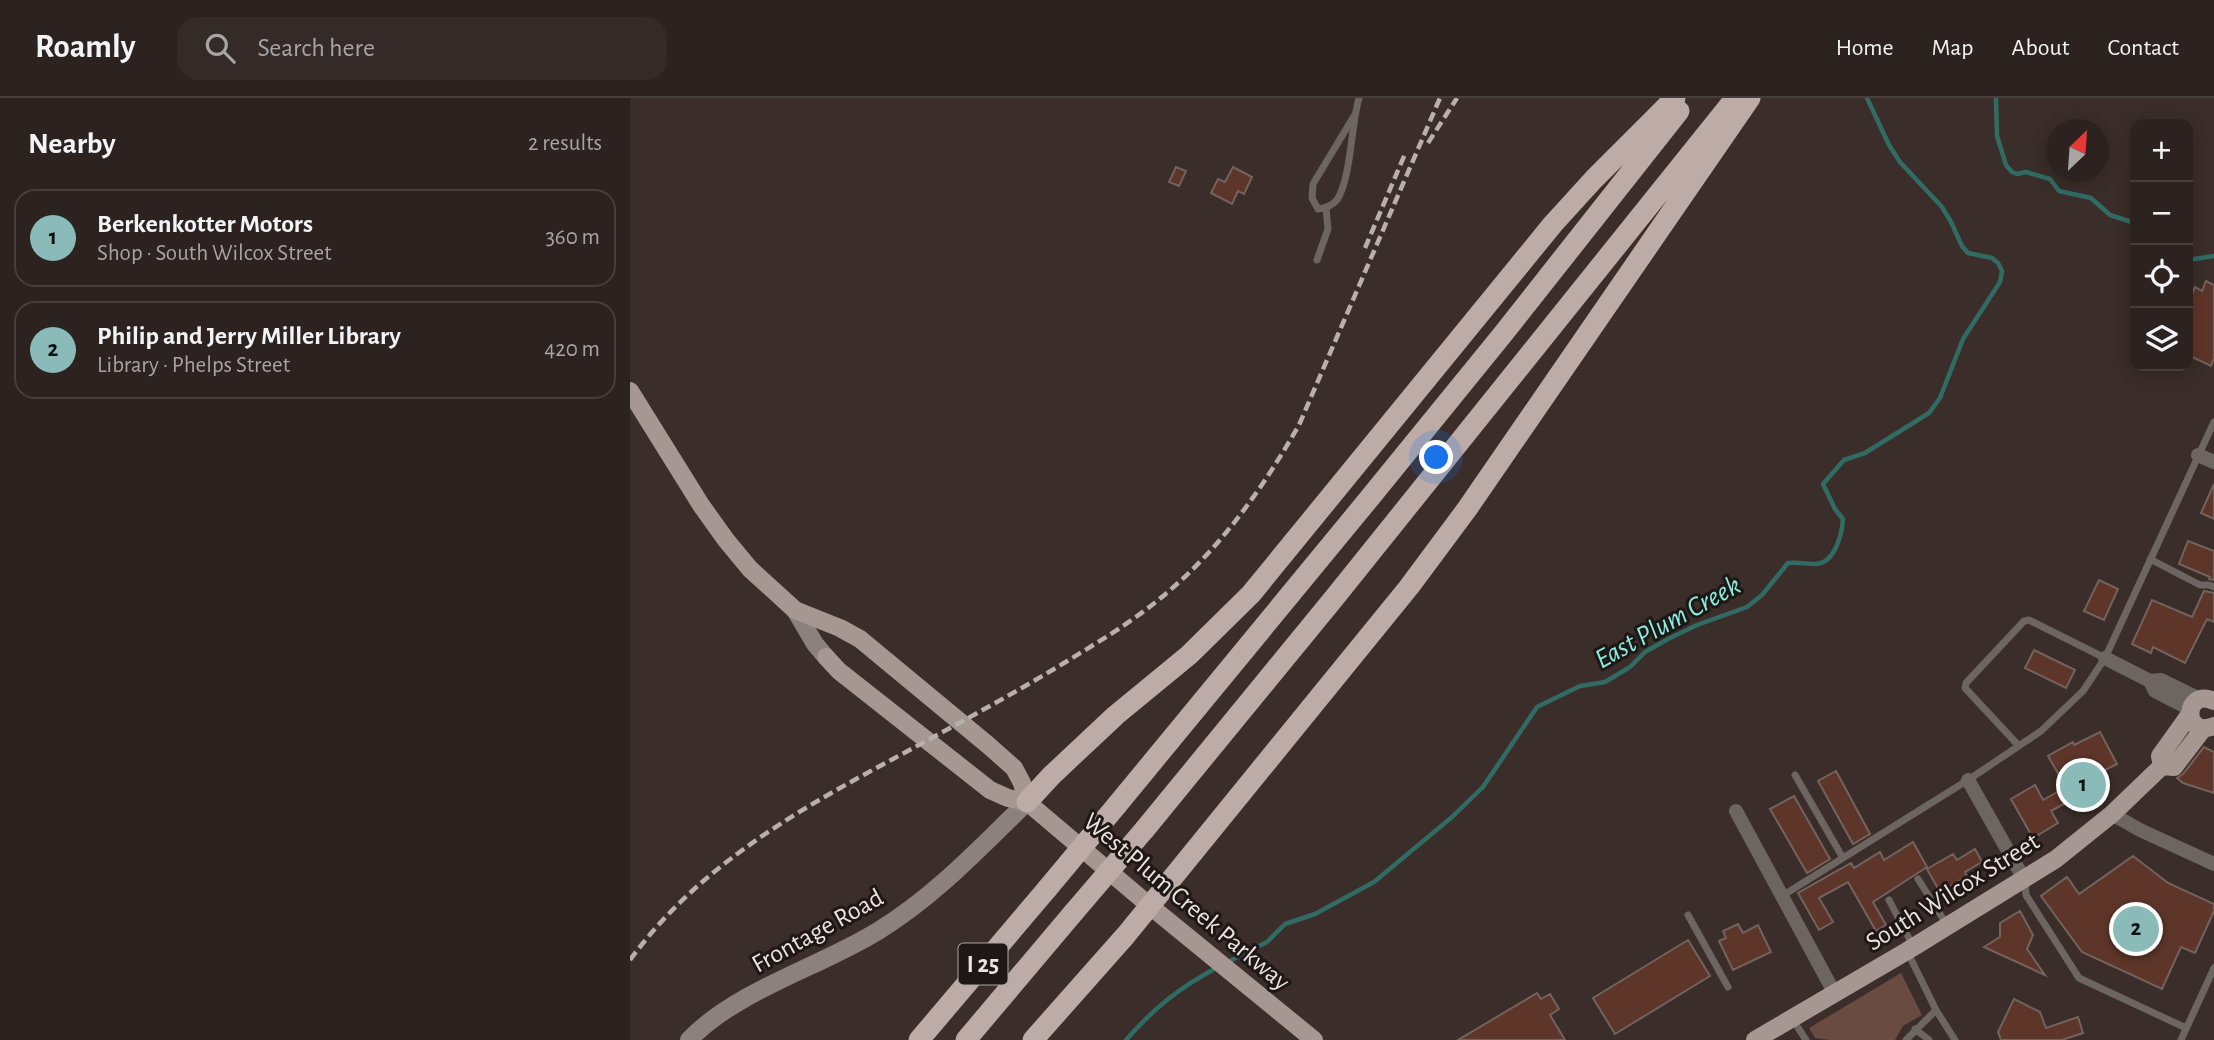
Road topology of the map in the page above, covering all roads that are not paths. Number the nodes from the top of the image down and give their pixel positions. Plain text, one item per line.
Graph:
1 (1359, 98) edge
2 (1675, 98) edge
3 (1689, 98) edge
4 (1735, 98) edge
5 (1750, 98) edge
6 (1354, 116) junction
7 (1326, 208) junction
8 (1317, 260) dead end
9 (630, 391) edge
10 (2214, 422) edge
11 (2198, 455) junction
12 (2214, 463) edge
13 (2150, 559) junction
14 (2214, 587) edge
15 (795, 610) junction
16 (2105, 658) junction
17 (2214, 682) edge
18 (2200, 704) edge
19 (2208, 727) edge
20 (2019, 746) junction
21 (2162, 765) junction
22 (1795, 775) dead end
23 (1968, 780) junction
24 (1027, 802) junction
25 (1736, 811) dead end
26 (2112, 814) junction
27 (1843, 858) junction
28 (2214, 864) edge
29 (1918, 879) dead end
30 (2024, 879) junction
31 (1782, 896) junction
32 (1889, 900) dead end
33 (1150, 906) junction
34 (1688, 915) dead end
35 (1947, 926) junction
36 (1910, 949) junction
37 (2214, 968) edge
38 (1728, 987) dead end
39 (1835, 994) junction
40 (1936, 1010) junction
41 (1793, 1018) junction
42 (2186, 1028) junction
43 (1915, 1029) junction
44 (1310, 1037) edge
45 (689, 1040) edge
46 (919, 1040) edge
47 (966, 1040) edge
48 (1033, 1040) edge
49 (1755, 1040) edge
50 (1806, 1040) edge
51 (1906, 1040) edge
52 (1929, 1040) edge
53 (1955, 1040) edge
54 (2181, 1040) edge

1 - 6 lane
2 - 24 highway
3 - 46 highway, I 25, bridge
4 - 47 highway, I 25, bridge
5 - 33 highway
6 - 7 lane
6 - 7 lane
7 - 8 lane
9 - 15 main road, West Plum Creek Parkway
10 - 11 lane
11 - 12 street
11 - 13 lane
13 - 14 lane
13 - 16 lane
15 - 24 main road, West Plum Creek Parkway
15 - 24 main road, West Plum Creek Parkway
16 - 18 street
16 - 20 lane
16 - 20 lane
17 - 18 main road, South Wilcox Street
18 - 19 main road
18 - 21 main road, South Wilcox Street
19 - 21 main road, South Wilcox Street
20 - 23 lane
21 - 26 main road, South Wilcox Street
22 - 27 lane
23 - 27 lane
23 - 30 street
24 - 33 main road, West Plum Creek Parkway
24 - 45 main road, Frontage Road
25 - 31 street
26 - 28 street
26 - 30 main road, South Wilcox Street
27 - 31 lane
29 - 35 lane
30 - 35 main road, South Wilcox Street
30 - 42 lane
31 - 39 street
32 - 36 lane
33 - 44 main road, West Plum Creek Parkway
33 - 48 highway
34 - 38 lane
35 - 36 main road, South Wilcox Street
36 - 39 main road, South Wilcox Street
36 - 40 lane
37 - 42 lane
39 - 41 main road, South Wilcox Street
40 - 43 lane
40 - 53 lane
41 - 49 main road, South Wilcox Street
41 - 50 lane
42 - 54 lane
43 - 51 lane
43 - 52 lane

